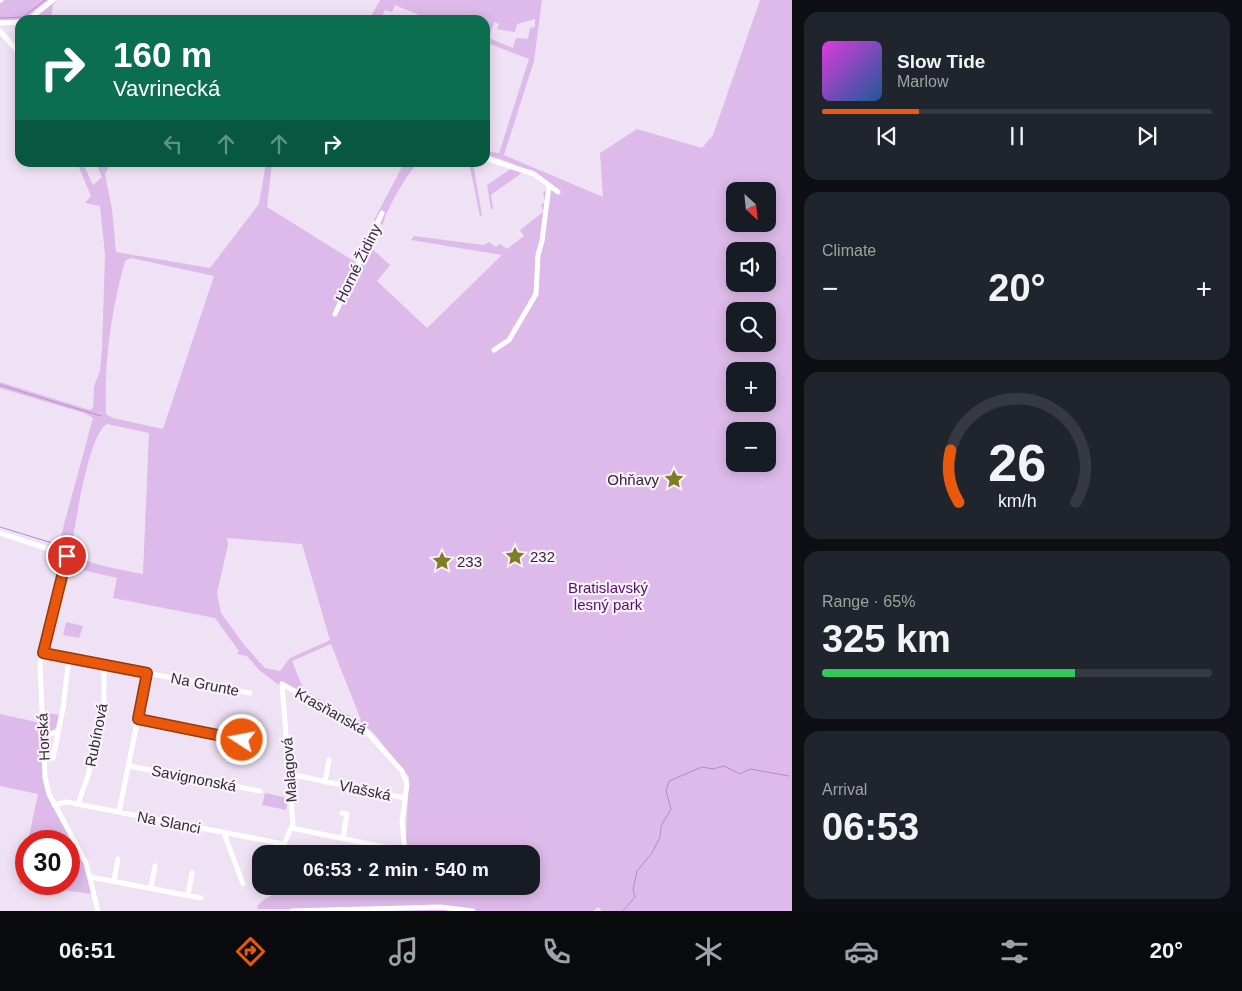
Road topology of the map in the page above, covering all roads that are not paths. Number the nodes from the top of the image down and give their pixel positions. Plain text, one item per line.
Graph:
1 (53, 0) edge
2 (34, 15) edge
3 (15, 22) edge
4 (0, 23) edge
5 (0, 31) edge
6 (15, 48) edge
7 (490, 160) edge
8 (549, 186) junction
9 (558, 192) dead end
10 (382, 213) dead end
11 (335, 314) dead end
12 (494, 350) dead end
13 (0, 533) edge
14 (43, 653) junction
15 (69, 658) junction
16 (104, 665) junction
17 (147, 673) junction
18 (282, 684) joint
19 (250, 693) dead end
20 (138, 719) junction
21 (58, 733) junction
22 (43, 734) junction
23 (260, 743) dead end
24 (53, 758) dead end
25 (329, 760) dead end
26 (129, 766) junction
27 (289, 774) junction
28 (325, 782) junction
29 (260, 791) dead end
30 (405, 798) junction
31 (78, 804) junction
32 (54, 805) junction
33 (120, 812) junction
34 (342, 812) dead end
35 (292, 828) junction
36 (224, 832) junction
37 (343, 838) junction
38 (284, 844) joint
39 (118, 859) dead end
40 (155, 866) dead end
41 (192, 873) dead end
42 (90, 876) junction
43 (114, 881) junction
44 (243, 884) dead end
45 (151, 888) junction
46 (188, 895) junction
47 (201, 898) dead end
48 (98, 911) edge
49 (292, 911) edge
50 (473, 911) edge

1 - 2 street
3 - 4 street
5 - 6 street
7 - 8 street
8 - 9 street
8 - 12 street
10 - 11 street, Horné Židiny
13 - 14 street, Horská
14 - 15 street, Na Grunte
14 - 22 street, Horská
15 - 16 street, Na Grunte
15 - 21 street
16 - 17 street, Na Grunte
16 - 31 street, Rubínová
17 - 19 street, Na Grunte
17 - 20 street
18 - 27 street, Malagová
18 - 30 street, Krasňanská
20 - 23 street
20 - 26 street
21 - 22 street
21 - 24 street
22 - 32 street, Horská
25 - 28 street, Vlašská
26 - 29 street, Savignonská
26 - 33 street
27 - 28 street, Vlašská
27 - 35 street, Malagová
28 - 30 street, Vlašská
30 - 37 street, Krasňanská
31 - 32 street, Na Slanci
31 - 33 street, Na Slanci
32 - 42 street, Horská
33 - 36 street, Na Slanci
34 - 37 street
35 - 37 street
35 - 38 street, Malagová
36 - 38 street, Na Slanci
36 - 44 street
39 - 43 street
40 - 45 street
41 - 46 street
42 - 43 street
42 - 48 street, Horská
43 - 45 street
45 - 46 street
46 - 47 street
49 - 50 street

